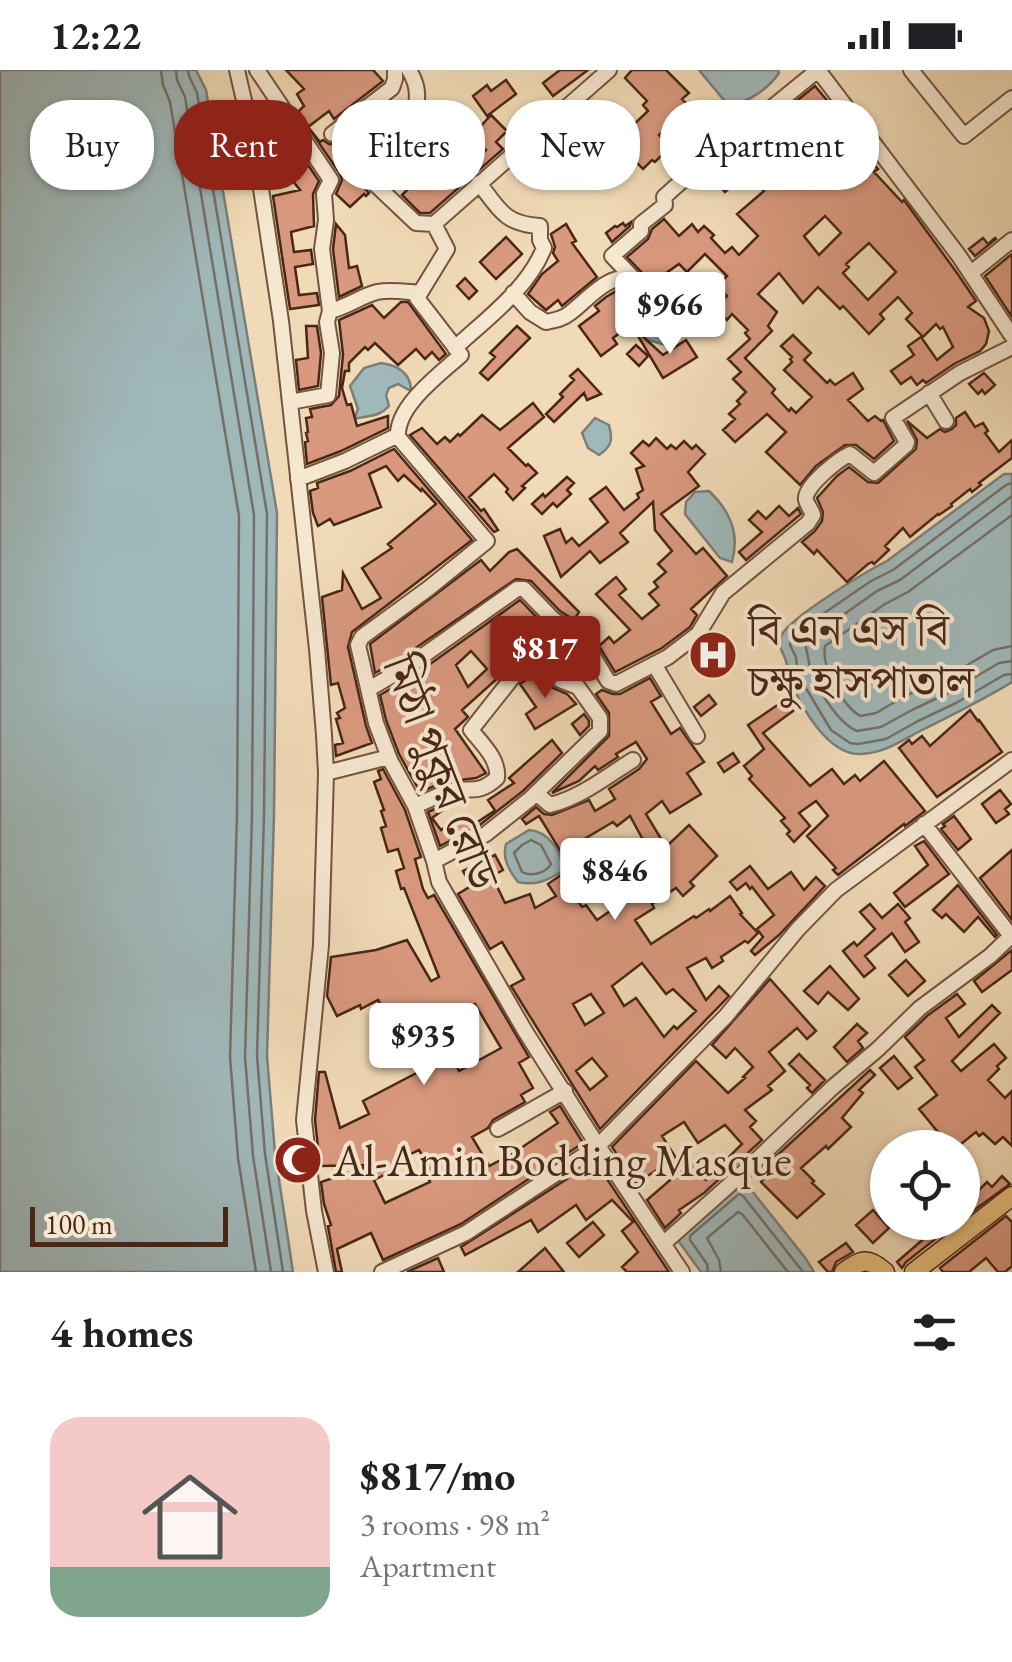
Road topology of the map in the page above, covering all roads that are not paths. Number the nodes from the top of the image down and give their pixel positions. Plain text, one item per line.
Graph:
1 (237, 70) edge
2 (257, 70) edge
3 (396, 70) edge
4 (409, 70) edge
5 (609, 70) edge
6 (818, 70) edge
7 (911, 70) edge
8 (1012, 98) edge
9 (376, 100) edge
10 (485, 178) edge
11 (471, 190) edge
12 (485, 190) edge
13 (434, 224) junction
14 (1012, 240) edge
15 (971, 274) junction
16 (420, 293) junction
17 (513, 293) junction
18 (330, 310) junction
19 (1012, 336) edge
20 (1012, 347) edge
21 (455, 348) junction
22 (929, 394) junction
23 (290, 402) junction
24 (946, 421) dead end
25 (398, 437) junction
26 (298, 479) junction
27 (589, 649) junction
28 (654, 664) junction
29 (566, 681) junction
30 (370, 690) junction
31 (697, 736) dead end
32 (389, 757) junction
33 (633, 760) dead end
34 (1012, 760) edge
35 (326, 773) junction
36 (536, 792) junction
37 (414, 806) junction
38 (924, 824) junction
39 (434, 861) junction
40 (565, 1091) junction
41 (498, 1130) dead end
42 (598, 1146) junction
43 (1012, 1196) edge
44 (663, 1244) junction
45 (326, 1272) edge
46 (382, 1272) edge
47 (682, 1272) edge
48 (844, 1272) edge
49 (885, 1272) edge
50 (914, 1272) edge

1 - 23 street
2 - 18 street
3 - 9 street
4 - 13 street
5 - 10 street
6 - 15 street
6 - 17 street
7 - 8 street
11 - 13 street
12 - 17 street
13 - 16 street
14 - 15 street
15 - 19 street
16 - 18 street
16 - 21 street
17 - 21 street
18 - 23 street
20 - 22 street
21 - 25 street
22 - 24 street
22 - 28 street
23 - 26 street
25 - 26 street
25 - 30 street, মিঠা পুকুর রোড
26 - 35 street
27 - 28 street
27 - 29 street
27 - 30 street
28 - 31 street
29 - 36 street
29 - 37 street
30 - 32 street, মিঠা পুকুর রোড
32 - 35 street
32 - 37 street, মিঠা পুকুর রোড
33 - 36 street
34 - 38 street
35 - 45 street
36 - 39 street
37 - 39 street, মিঠা পুকুর রোড
38 - 42 street
38 - 44 street
39 - 40 street, মিঠা পুকুর রোড
40 - 41 street
40 - 42 street, মিঠা পুকুর রোড
42 - 44 street, মিঠা পুকুর রোড
42 - 46 street
43 - 50 main road
44 - 47 street, মিঠা পুকুর রোড
48 - 49 main road

